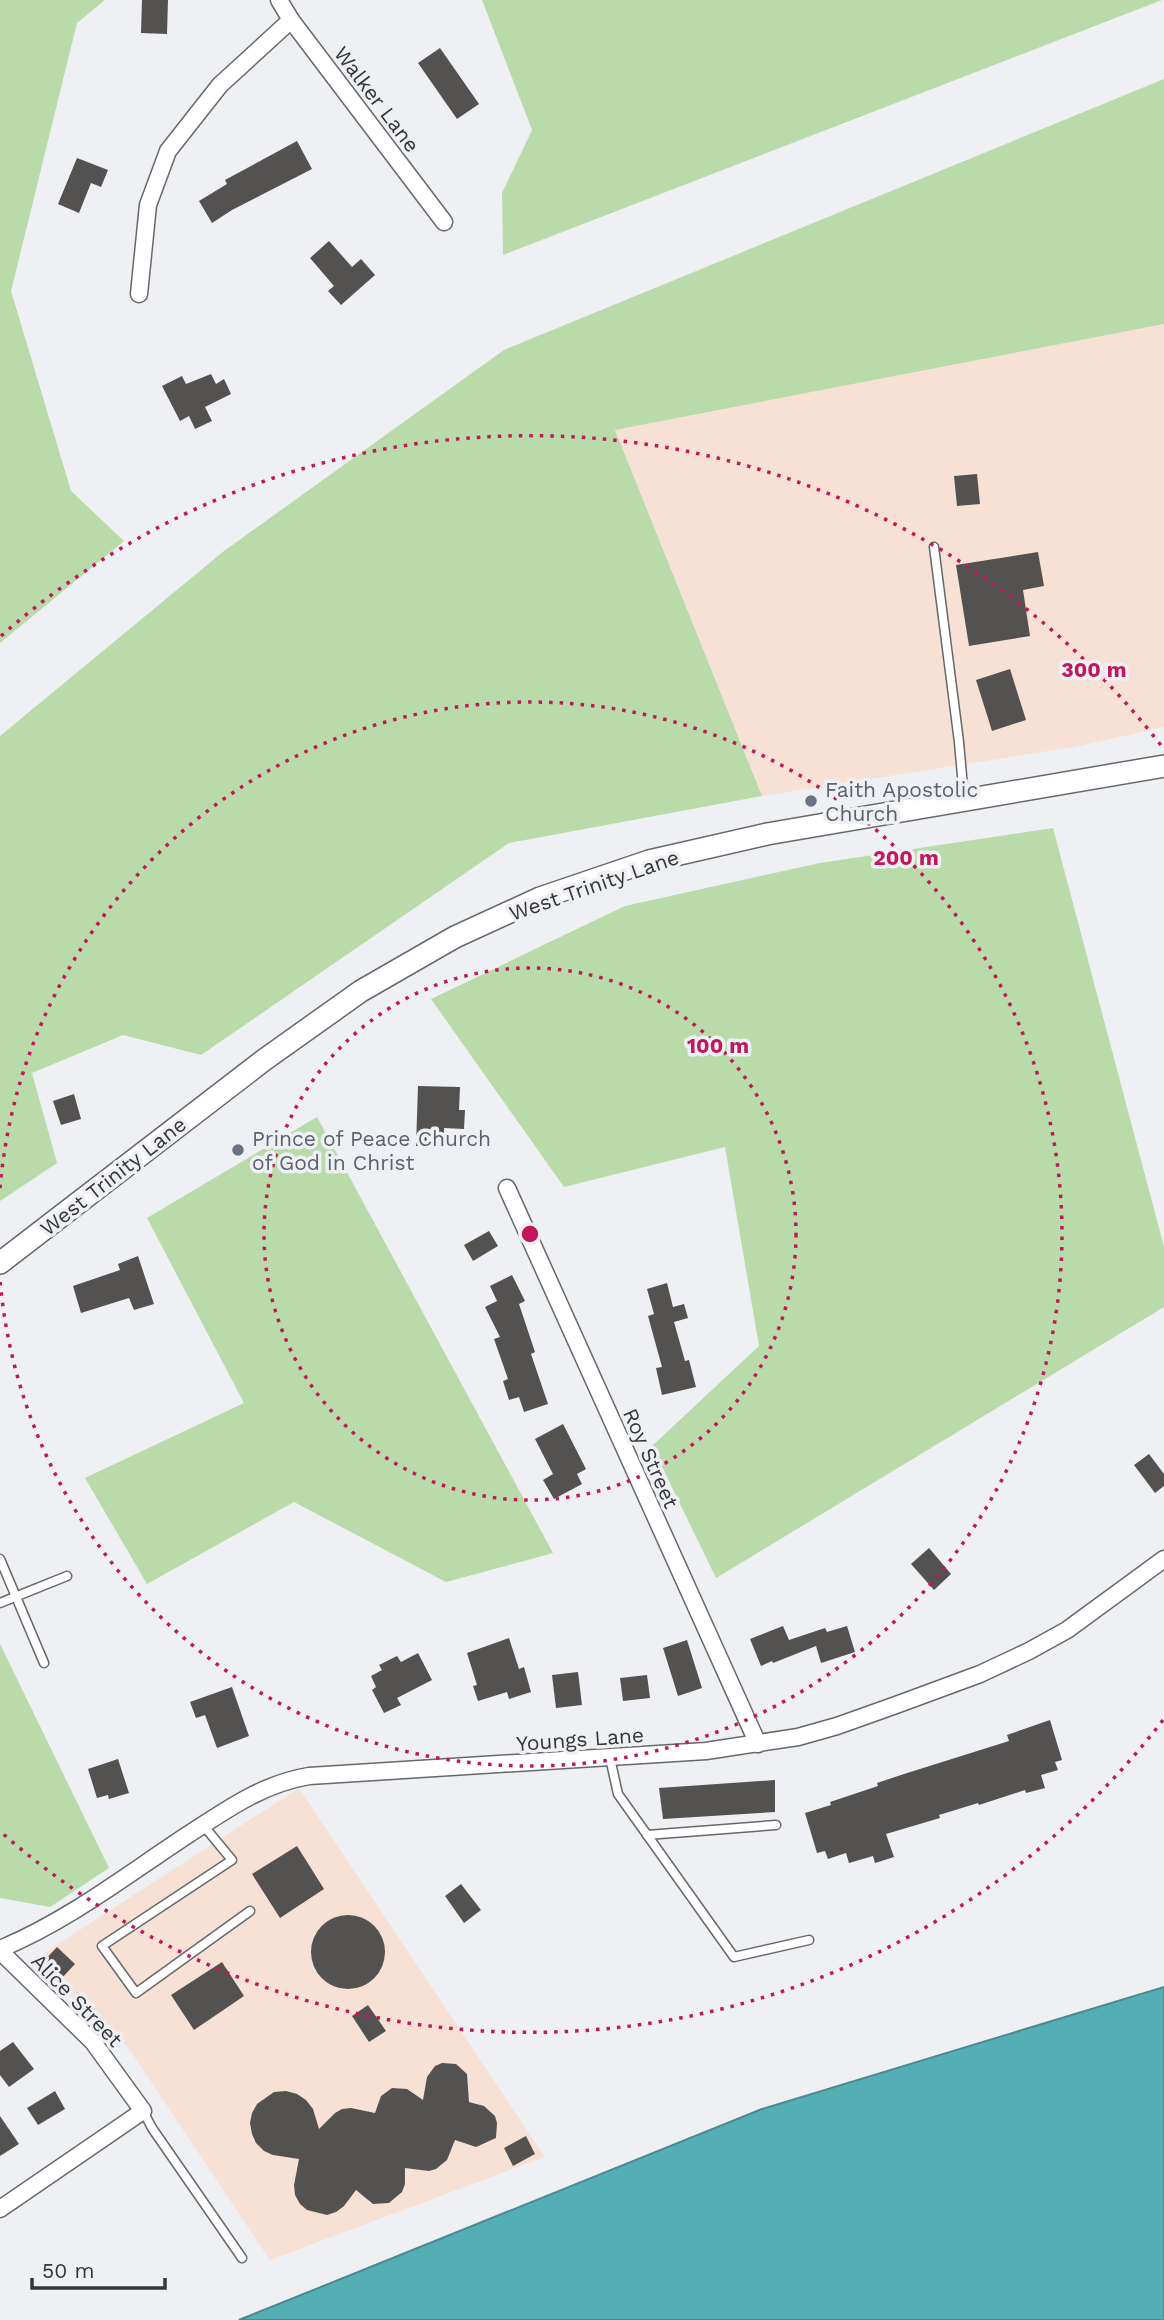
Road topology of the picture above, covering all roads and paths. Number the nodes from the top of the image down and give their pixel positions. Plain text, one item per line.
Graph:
1 (279, 0) edge
2 (291, 20) junction
3 (444, 222) dead end
4 (139, 294) dead end
5 (934, 547) dead end
6 (1164, 766) edge
7 (964, 801) junction
8 (507, 1188) dead end
9 (0, 1264) edge
10 (0, 1559) edge
11 (1164, 1559) edge
12 (66, 1576) dead end
13 (16, 1597) junction
14 (0, 1603) edge
15 (44, 1663) dead end
16 (758, 1744) junction
17 (611, 1758) junction
18 (203, 1825) junction
19 (775, 1825) dead end
20 (648, 1835) junction
21 (250, 1911) dead end
22 (809, 1940) dead end
23 (0, 1950) edge
24 (143, 2111) junction
25 (0, 2209) edge
26 (242, 2258) dead end

1 - 2 street, Walker Lane
2 - 3 street, Walker Lane
2 - 4 street
5 - 7 lane
6 - 7 main road, West Trinity Lane
7 - 9 main road, West Trinity Lane
8 - 16 street, Roy Street
10 - 13 lane
11 - 16 street, Youngs Lane
12 - 13 lane
13 - 14 lane
13 - 15 lane
16 - 17 street, Youngs Lane
17 - 18 street, Youngs Lane
17 - 20 lane
18 - 21 lane
18 - 23 street, Youngs Lane
19 - 20 lane
20 - 22 lane
23 - 24 street, Alice Street
24 - 25 street
24 - 26 lane

